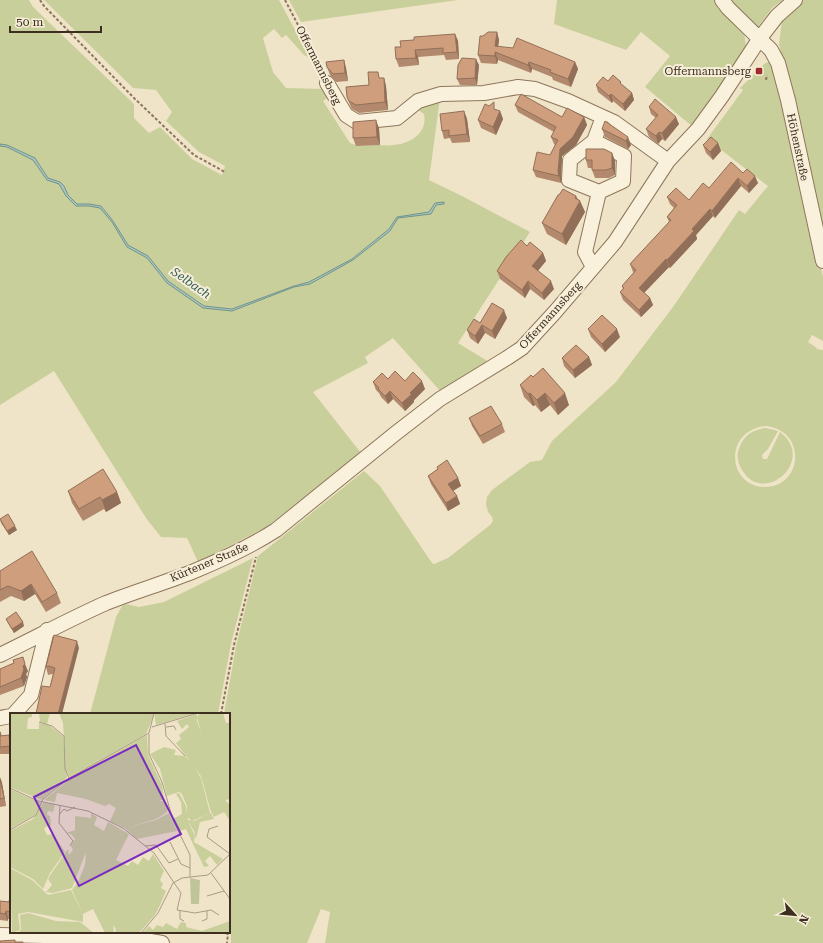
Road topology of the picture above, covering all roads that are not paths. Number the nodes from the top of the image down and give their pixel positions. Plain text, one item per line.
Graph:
1 (722, 0) edge
2 (795, 0) edge
3 (760, 38) junction
4 (327, 83) road end
5 (603, 117) junction
6 (594, 141) junction
7 (668, 162) junction
8 (599, 192) junction
9 (823, 261) edge
10 (593, 267) junction
11 (396, 433) joint
12 (47, 630) junction
13 (0, 656) edge
14 (15, 713) edge
15 (10, 716) edge
16 (0, 718) edge
17 (0, 934) edge
18 (162, 943) edge

1 - 3 street, Höhenstraße
2 - 3 street, Offermannsberg
3 - 7 street, Offermannsberg
3 - 9 street, Höhenstraße
4 - 5 street, Offermannsberg
5 - 6 street
5 - 7 street, Offermannsberg
6 - 8 street
6 - 8 street
7 - 10 street, Offermannsberg
8 - 10 street
10 - 11 street, Offermannsberg
11 - 12 street, Kürtener Straße
12 - 13 street, Kürtener Straße
12 - 14 street
15 - 16 street
17 - 18 street

